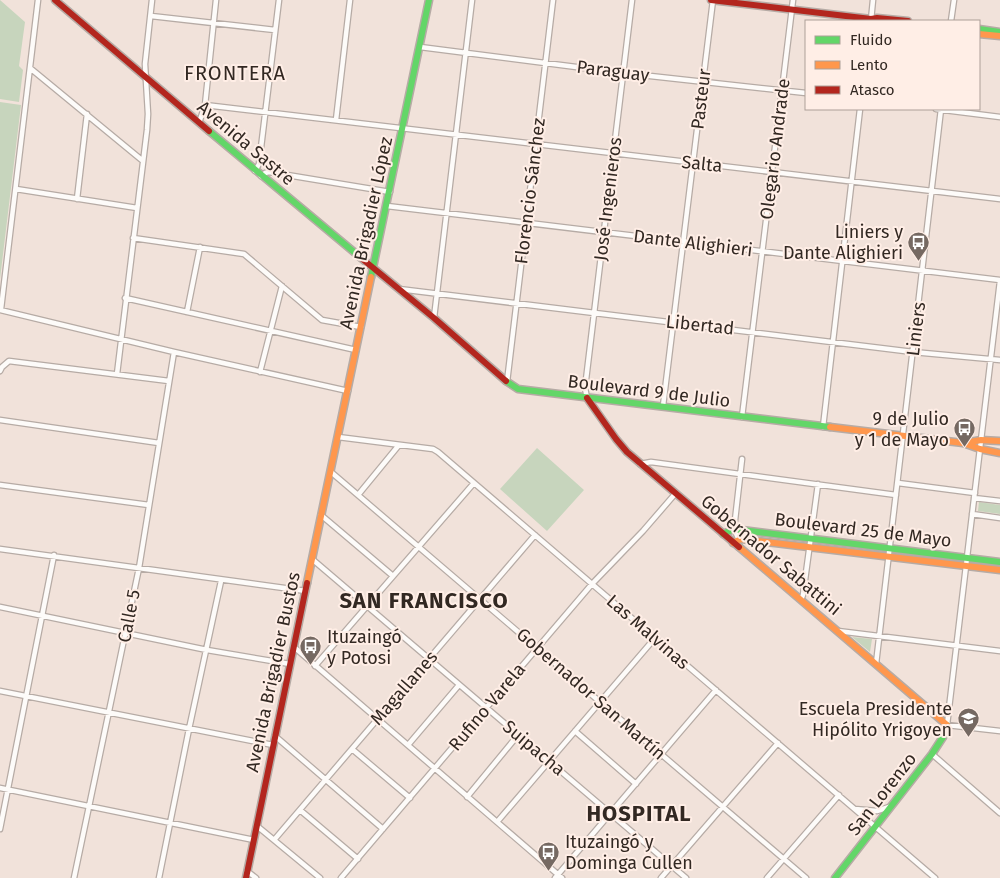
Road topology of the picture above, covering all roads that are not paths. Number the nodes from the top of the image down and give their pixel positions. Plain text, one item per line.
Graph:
1 (38, 0) edge
2 (55, 0) edge
3 (65, 0) edge
4 (152, 0) edge
5 (216, 0) edge
6 (279, 0) edge
7 (350, 0) edge
8 (430, 0) edge
9 (472, 0) edge
10 (553, 0) edge
11 (632, 0) edge
12 (712, 0) edge
13 (793, 0) edge
14 (873, 0) edge
15 (954, 0) edge
16 (64, 8) junction
17 (792, 10) junction
18 (150, 16) junction
19 (865, 20) edge
20 (872, 20) edge
21 (874, 20) edge
22 (898, 20) edge
23 (951, 20) edge
24 (213, 23) junction
25 (980, 29) edge
26 (276, 30) junction
27 (1000, 32) edge
28 (980, 34) edge
29 (1000, 36) edge
30 (420, 46) junction
31 (466, 51) junction
32 (546, 62) junction
33 (30, 68) junction
34 (623, 72) junction
35 (145, 76) junction
36 (703, 82) junction
37 (782, 90) junction
38 (805, 93) edge
39 (205, 104) junction
40 (860, 110) edge
41 (941, 110) edge
42 (948, 110) edge
43 (266, 112) junction
44 (87, 114) junction
45 (1000, 117) edge
46 (336, 120) junction
47 (199, 124) junction
48 (403, 127) junction
49 (456, 135) junction
50 (536, 144) junction
51 (613, 154) junction
52 (144, 162) junction
53 (693, 163) junction
54 (255, 171) junction
55 (772, 172) junction
56 (261, 176) junction
57 (852, 182) junction
58 (16, 189) junction
59 (932, 191) junction
60 (390, 192) junction
61 (76, 199) junction
62 (1000, 199) edge
63 (387, 206) junction
64 (138, 208) junction
65 (446, 213) junction
66 (526, 223) junction
67 (604, 232) junction
68 (133, 238) junction
69 (684, 242) junction
70 (200, 247) junction
71 (763, 251) junction
72 (842, 261) junction
73 (374, 268) junction
74 (922, 271) junction
75 (1000, 280) edge
76 (282, 286) junction
77 (399, 289) junction
78 (437, 293) junction
79 (125, 298) junction
80 (517, 302) junction
81 (0, 310) edge
82 (187, 312) junction
83 (594, 313) junction
84 (434, 318) junction
85 (674, 322) junction
86 (361, 327) junction
87 (271, 331) junction
88 (753, 331) junction
89 (120, 340) junction
90 (833, 341) junction
91 (356, 350) junction
92 (174, 352) junction
93 (913, 352) junction
94 (991, 359) junction
95 (1000, 360) edge
96 (0, 371) edge
97 (260, 372) junction
98 (117, 374) junction
99 (169, 381) junction
100 (507, 382) junction
101 (348, 391) junction
102 (587, 398) junction
103 (663, 406) junction
104 (742, 417) junction
105 (0, 420) edge
106 (823, 427) junction
107 (904, 436) junction
108 (338, 437) junction
109 (981, 440) junction
110 (1000, 441) edge
111 (159, 443) junction
112 (963, 443) junction
113 (400, 445) junction
114 (980, 449) junction
115 (1000, 453) edge
116 (742, 459) dead end
117 (640, 464) junction
118 (331, 472) junction
119 (740, 475) junction
120 (474, 483) junction
121 (898, 483) junction
122 (818, 484) junction
123 (0, 485) edge
124 (674, 494) junction
125 (358, 495) junction
126 (896, 495) junction
127 (975, 495) junction
128 (1000, 501) edge
129 (149, 505) junction
130 (972, 514) junction
131 (321, 516) junction
132 (1000, 518) edge
133 (734, 529) junction
134 (723, 534) junction
135 (535, 535) junction
136 (810, 540) junction
137 (736, 542) junction
138 (419, 547) junction
139 (809, 548) junction
140 (0, 549) edge
141 (890, 549) junction
142 (54, 556) junction
143 (889, 557) junction
144 (968, 558) junction
145 (312, 559) junction
146 (1000, 562) edge
147 (967, 566) junction
148 (139, 568) junction
149 (1000, 570) edge
150 (393, 576) junction
151 (221, 581) junction
152 (592, 584) junction
153 (306, 591) junction
154 (480, 599) junction
155 (801, 600) junction
156 (367, 606) junction
157 (0, 607) edge
158 (42, 616) junction
159 (838, 631) junction
160 (126, 633) junction
161 (880, 636) junction
162 (655, 638) junction
163 (957, 646) junction
164 (294, 647) junction
165 (537, 648) junction
166 (207, 650) junction
167 (1000, 651) edge
168 (429, 659) junction
169 (290, 664) junction
170 (876, 664) junction
171 (315, 666) junction
172 (460, 685) junction
173 (716, 690) junction
174 (0, 691) edge
175 (26, 696) junction
176 (600, 702) junction
177 (486, 708) junction
178 (109, 713) junction
179 (377, 719) junction
180 (947, 725) junction
181 (189, 729) junction
182 (575, 730) junction
183 (1000, 731) edge
184 (518, 735) junction
185 (275, 736) junction
186 (778, 743) junction
187 (274, 745) junction
188 (408, 746) junction
189 (352, 749) junction
190 (660, 754) junction
191 (932, 754) junction
192 (549, 761) junction
193 (435, 769) junction
194 (326, 779) junction
195 (636, 784) junction
196 (0, 788) edge
197 (8, 789) junction
198 (838, 795) junction
199 (467, 796) junction
200 (410, 798) junction
201 (892, 805) junction
202 (90, 806) junction
203 (723, 808) junction
204 (854, 809) junction
205 (300, 810) junction
206 (1000, 813) edge
207 (611, 814) junction
208 (497, 822) junction
209 (170, 823) junction
210 (257, 826) junction
211 (875, 827) junction
212 (0, 829) edge
213 (383, 829) junction
214 (254, 840) junction
215 (274, 840) junction
216 (358, 859) junction
217 (783, 859) junction
218 (672, 866) junction
219 (246, 875) edge
220 (558, 877) edge
221 (74, 878) edge
222 (159, 878) edge
223 (256, 878) edge
224 (320, 878) edge
225 (341, 878) edge
226 (661, 878) edge
227 (686, 878) edge
228 (767, 878) edge
229 (806, 878) edge
230 (835, 878) edge
231 (935, 878) edge

1 - 33 street
2 - 16 main road, Avenida Sastre
3 - 16 street
4 - 18 street
5 - 24 street
6 - 26 street
7 - 46 street
8 - 30 main road, Avenida Brigadier López
9 - 31 street
10 - 32 street, Florencio Sánchez
11 - 34 street, José Ingenieros
12 - 17 main road
12 - 36 street, Pasteur
13 - 17 street, Olegario Andrade
14 - 20 street
15 - 23 street
16 - 35 main road, Avenida Sastre
17 - 19 main road
17 - 37 street, Olegario Andrade
18 - 24 street
18 - 35 street
21 - 22 main road
24 - 26 street
24 - 39 street
25 - 27 main road
26 - 43 street
28 - 29 main road
30 - 31 street, Paraguay
30 - 48 main road, Avenida Brigadier López
31 - 32 street, Paraguay
31 - 49 street
32 - 34 street, Paraguay
32 - 50 street, Florencio Sánchez
33 - 44 street
33 - 58 street
34 - 36 street, Paraguay
34 - 51 street, José Ingenieros
35 - 47 main road, Avenida Sastre
35 - 52 street
36 - 37 street, Paraguay
36 - 53 street, Pasteur
37 - 38 street, Paraguay
37 - 55 street, Olegario Andrade
39 - 43 street, Salta
39 - 47 street
40 - 57 street
41 - 59 street, Liniers
42 - 45 street
43 - 46 street, Salta
43 - 54 street
44 - 52 street
44 - 61 street
46 - 48 street, Salta
47 - 54 main road, Avenida Sastre
48 - 49 street, Salta
48 - 60 main road, Avenida Brigadier López
49 - 50 street, Salta
49 - 65 street
50 - 51 street, Salta
50 - 66 street, Florencio Sánchez
51 - 53 street, Salta
51 - 67 street, José Ingenieros
52 - 64 street
53 - 55 street, Salta
53 - 69 street, Pasteur
54 - 56 main road, Avenida Sastre
55 - 57 street, Salta
55 - 71 street, Olegario Andrade
56 - 60 street
56 - 73 main road, Avenida Sastre
57 - 59 street, Salta
57 - 72 street
58 - 61 street
58 - 81 street
59 - 62 street, Salta
59 - 74 street, Liniers
60 - 63 main road, Avenida Brigadier López
61 - 64 street
63 - 65 street, Dante Alighieri
63 - 73 main road, Avenida Brigadier López
64 - 68 street
65 - 66 street, Dante Alighieri
65 - 78 street
66 - 67 street, Dante Alighieri
66 - 80 street, Florencio Sánchez
67 - 69 street, Dante Alighieri
67 - 83 street, José Ingenieros
68 - 70 street
68 - 79 street
69 - 71 street, Dante Alighieri
69 - 85 street, Pasteur
70 - 76 street
70 - 82 street
71 - 72 street, Dante Alighieri
71 - 88 street, Olegario Andrade
72 - 74 street, Dante Alighieri
72 - 90 street
73 - 77 main road, Boulevard 9 de Julio
73 - 86 main road, Avenida Brigadier López
74 - 75 street, Dante Alighieri
74 - 93 street, Liniers
75 - 94 street
76 - 86 street
76 - 87 street
77 - 78 street, Libertad
77 - 84 main road, Boulevard 9 de Julio
78 - 80 street, Libertad
78 - 84 street
79 - 82 street
79 - 89 street
80 - 83 street, Libertad
80 - 100 street, Florencio Sánchez
81 - 89 street
82 - 87 street
83 - 85 street, Libertad
83 - 102 street, José Ingenieros
84 - 100 main road, Boulevard 9 de Julio
85 - 88 street, Libertad
85 - 103 street, Pasteur
86 - 91 main road, Avenida Brigadier López
87 - 91 street
87 - 97 street
88 - 90 street, Libertad
88 - 104 street, Olegario Andrade
89 - 92 street
89 - 98 street
90 - 93 street, Libertad
90 - 106 street
91 - 101 main road, Avenida Brigadier López
92 - 97 street
92 - 99 street, Calle 5
93 - 94 street, Libertad
93 - 107 street, Liniers
94 - 95 street, Libertad
94 - 109 street
96 - 98 street
97 - 101 street
98 - 99 street
99 - 111 street, Calle 5
100 - 102 main road, Boulevard 9 de Julio
101 - 108 main road, Avenida Brigadier López
102 - 103 main road, Boulevard 9 de Julio
102 - 117 main road, Gobernador Sabattini
103 - 104 main road, Boulevard 9 de Julio
104 - 106 main road, Boulevard 9 de Julio
105 - 111 street
106 - 107 main road, Boulevard 9 de Julio
107 - 112 main road, Boulevard 9 de Julio
107 - 121 street, Liniers
108 - 113 street, Las Malvinas
108 - 118 main road, Avenida Brigadier López
109 - 110 main road, Boulevard 9 de Julio
109 - 112 main road, Boulevard 9 de Julio
109 - 114 street
111 - 129 street, Calle 5
112 - 114 main road, Boulevard 9 de Julio
113 - 120 street, Las Malvinas
113 - 125 street
114 - 115 main road, Boulevard 9 de Julio
114 - 127 street
116 - 119 street
117 - 119 street
117 - 124 main road, Gobernador Sabattini
118 - 125 street, Gobernador San Martín
118 - 131 main road, Avenida Brigadier Bustos
119 - 122 street
119 - 133 street
120 - 135 street, Las Malvinas
120 - 138 street
121 - 126 street, Liniers
121 - 127 street
122 - 126 street
122 - 136 street
123 - 129 street
124 - 134 main road, Gobernador Sabattini
124 - 152 street, Rufino Varela
125 - 138 street, Gobernador San Martín
126 - 141 street, Liniers
127 - 128 street
127 - 130 street
129 - 148 street, Calle 5
130 - 132 street
130 - 144 street
131 - 145 main road, Avenida Brigadier Bustos
131 - 150 street
133 - 134 main road
133 - 136 main road, Boulevard 25 de Mayo
133 - 137 street
134 - 137 main road, Gobernador Sabattini
135 - 152 street, Las Malvinas
135 - 154 street, Magallanes
136 - 139 street
136 - 141 main road, Boulevard 25 de Mayo
137 - 139 main road, Boulevard 25 de Mayo
137 - 155 main road, Gobernador Sabattini
138 - 150 street
138 - 154 street, Gobernador San Martín
139 - 143 main road, Boulevard 25 de Mayo
139 - 155 street
140 - 142 street
141 - 143 street, Liniers
141 - 144 main road, Boulevard 25 de Mayo
142 - 148 street
142 - 158 street
143 - 147 main road, Boulevard 25 de Mayo
143 - 161 street, Liniers
144 - 146 main road, Boulevard 25 de Mayo
144 - 147 street
145 - 153 main road, Avenida Brigadier Bustos
145 - 156 street, Suipacha
147 - 149 main road, Boulevard 25 de Mayo
147 - 163 street
148 - 151 street
148 - 160 street, Calle 5
150 - 156 street
151 - 153 street
151 - 166 street
152 - 162 street, Las Malvinas
152 - 165 street, Rufino Varela
153 - 164 main road, Avenida Brigadier Bustos
154 - 165 street, Gobernador San Martín
154 - 168 street, Magallanes
155 - 159 main road, Gobernador Sabattini
156 - 168 street, Suipacha
156 - 171 street
157 - 158 street
158 - 160 street
158 - 175 street
159 - 161 street
159 - 170 main road, Gobernador Sabattini
160 - 166 street
160 - 178 street, Calle 5
161 - 163 street
161 - 170 street, Liniers
162 - 173 street, Las Malvinas
162 - 176 street
163 - 167 street
163 - 180 street
164 - 169 main road, Avenida Brigadier Bustos
164 - 171 street
165 - 176 street, Gobernador San Martín
165 - 177 street, Rufino Varela
166 - 169 street
166 - 181 street
168 - 172 street, Suipacha
168 - 179 street, Magallanes
169 - 185 main road, Avenida Brigadier Bustos
170 - 180 main road, Gobernador Sabattini
171 - 179 street
172 - 177 street, Suipacha
172 - 188 street
173 - 186 street, Las Malvinas
173 - 190 street
174 - 175 street
175 - 178 street
175 - 197 street
176 - 182 street
176 - 190 street, Gobernador San Martín
177 - 184 street, Suipacha
177 - 193 street, Rufino Varela
178 - 181 street
178 - 202 street, Calle 5
179 - 188 street
179 - 189 street, Magallanes
180 - 183 street
180 - 191 main road, San Lorenzo
181 - 187 street
181 - 209 street
182 - 192 street
182 - 195 street
184 - 192 street, Suipacha
184 - 199 street
185 - 187 main road, Avenida Brigadier Bustos
185 - 194 street
186 - 198 street, Las Malvinas
186 - 203 street
187 - 210 main road, Avenida Brigadier Bustos
188 - 193 street
189 - 194 street, Magallanes
189 - 200 street
190 - 195 street
190 - 203 street, Gobernador San Martín
191 - 201 main road, San Lorenzo
191 - 206 street
192 - 207 street, Suipacha
192 - 208 street
193 - 199 street
193 - 200 street, Rufino Varela
194 - 205 street, Magallanes
194 - 213 street
195 - 207 street
196 - 197 street
197 - 202 street
197 - 212 street
198 - 204 street, Las Malvinas
198 - 217 street
199 - 208 street
200 - 213 street, Rufino Varela
201 - 204 street
201 - 211 main road, San Lorenzo
202 - 209 street
202 - 221 street, Calle 5
203 - 217 street, Gobernador San Martín
203 - 218 street
204 - 211 street, Las Malvinas
205 - 215 street, Magallanes
205 - 216 street
207 - 218 street, Suipacha
207 - 220 street
208 - 220 street
209 - 214 street
209 - 222 street
210 - 214 main road, Avenida Brigadier Bustos
210 - 215 street
211 - 230 main road, San Lorenzo
211 - 231 street, Las Malvinas
213 - 216 street, Rufino Varela
214 - 219 main road, Avenida Brigadier Bustos
215 - 224 street
216 - 225 street, Rufino Varela
217 - 228 street
217 - 229 street, Gobernador San Martín
218 - 226 street
218 - 227 street, Suipacha
219 - 223 street

